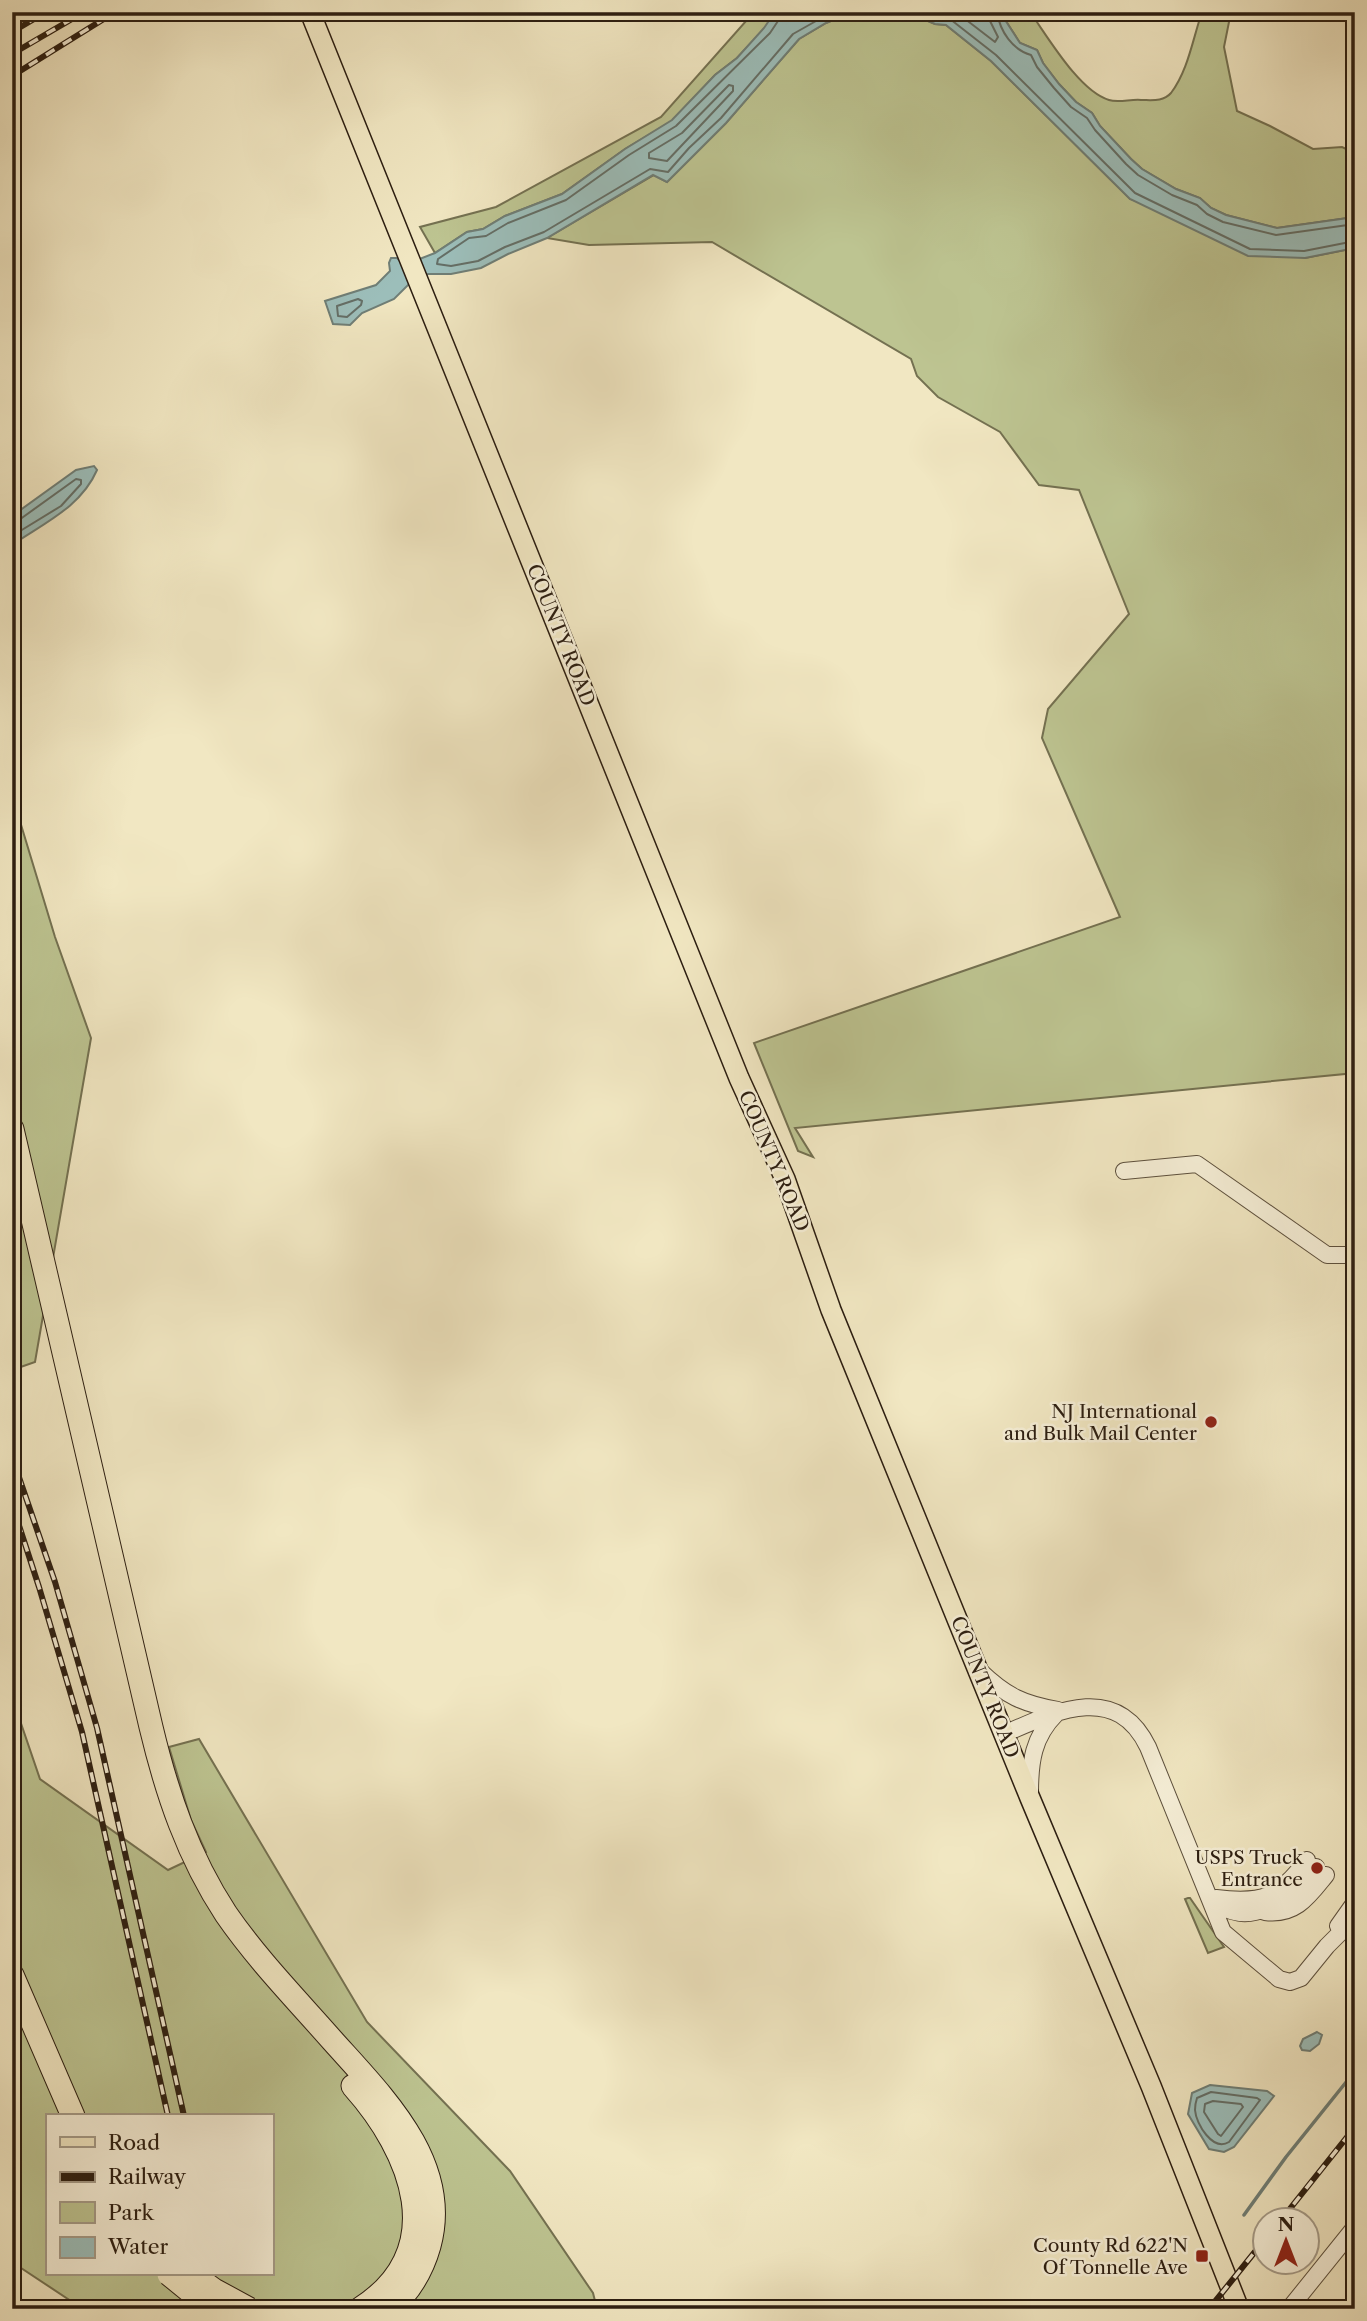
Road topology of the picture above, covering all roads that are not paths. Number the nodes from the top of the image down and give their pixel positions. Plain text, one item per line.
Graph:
1 (310, 12) edge
2 (12, 1129) edge
3 (1124, 1171) dead end
4 (12, 1196) edge
5 (1355, 1255) edge
6 (978, 1669) junction
7 (1061, 1710) junction
8 (1004, 1734) junction
9 (1030, 1798) junction
10 (180, 1847) junction
11 (1210, 1897) junction
12 (1355, 1902) edge
13 (1355, 1918) edge
14 (1326, 1946) junction
15 (12, 1975) edge
16 (12, 2013) edge
17 (55, 2114) edge
18 (72, 2114) edge
19 (1355, 2227) edge
20 (171, 2276) edge
21 (195, 2276) edge
22 (212, 2309) edge
23 (249, 2309) edge
24 (360, 2309) edge
25 (390, 2309) edge
26 (1239, 2309) edge
27 (1289, 2309) edge

1 - 6 main road, COUNTY ROAD
2 - 10 highway
3 - 5 street
4 - 10 highway
6 - 7 street
6 - 8 main road, COUNTY ROAD
7 - 8 street
7 - 9 street
7 - 11 street
8 - 9 main road, COUNTY ROAD
9 - 26 main road, COUNTY ROAD
10 - 24 highway
10 - 25 highway
11 - 11 street
11 - 14 street
12 - 14 street
13 - 14 street
15 - 18 highway
16 - 17 highway
19 - 27 street
20 - 22 highway, bridge
21 - 23 highway, bridge

